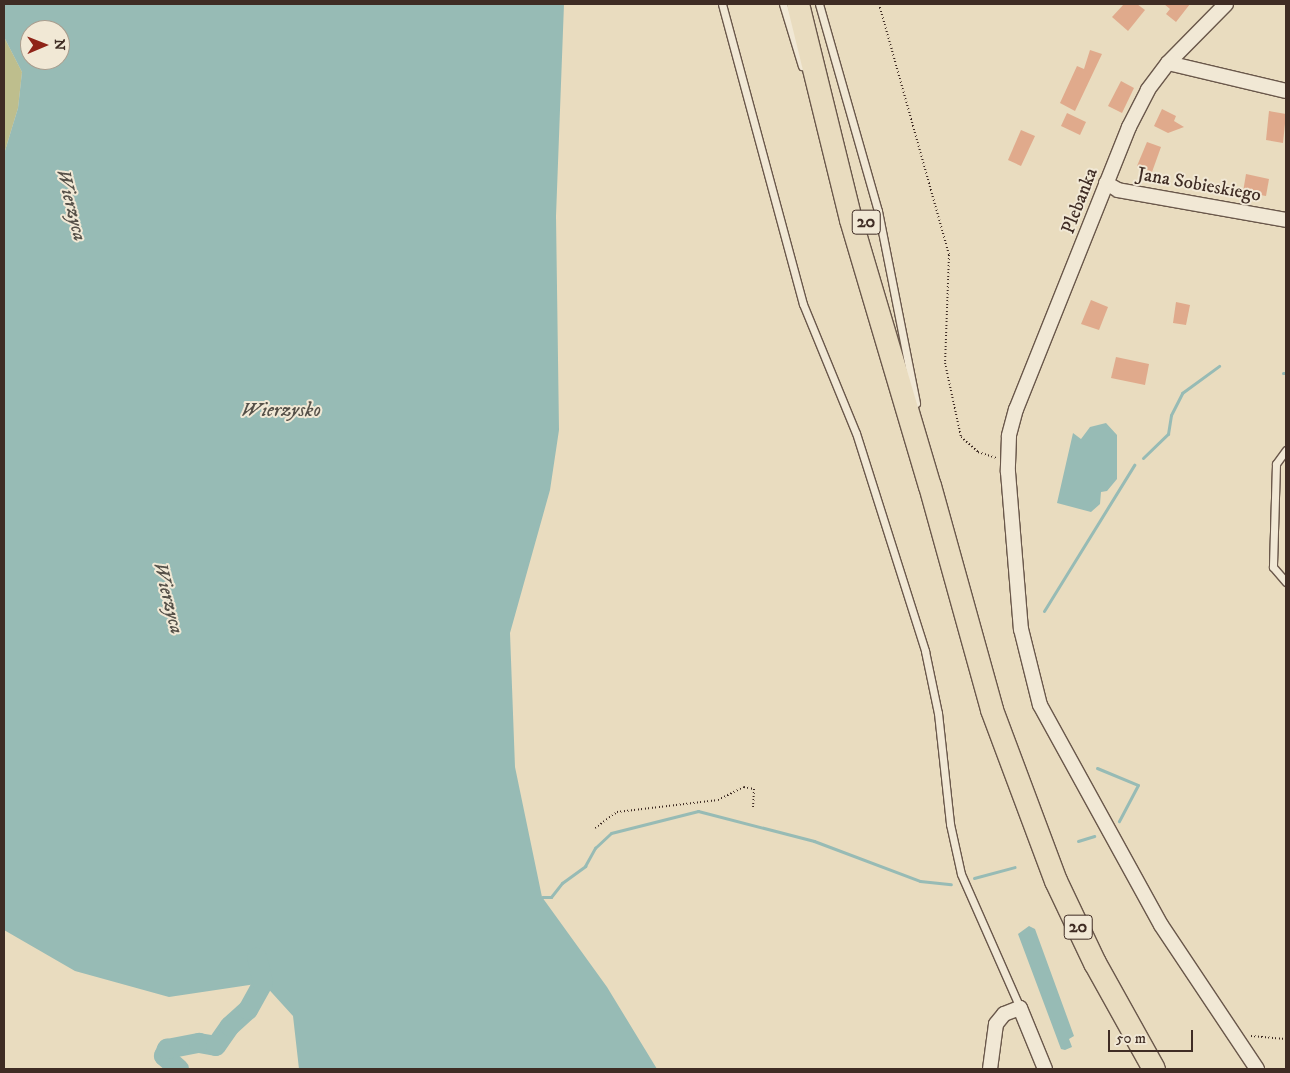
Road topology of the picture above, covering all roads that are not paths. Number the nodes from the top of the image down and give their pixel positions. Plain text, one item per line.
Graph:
1 (722, 4) edge
2 (783, 4) edge
3 (798, 4) edge
4 (810, 4) edge
5 (819, 4) edge
6 (1226, 4) edge
7 (1168, 63) junction
8 (806, 78) dead end
9 (1286, 91) edge
10 (811, 96) dead end
11 (1106, 183) junction
12 (851, 220) junction
13 (1286, 220) edge
14 (922, 440) junction
15 (1286, 450) edge
16 (930, 486) junction
17 (1286, 582) edge
18 (1020, 1008) junction
19 (990, 1069) edge
20 (1045, 1069) edge
21 (1154, 1069) edge
22 (1257, 1069) edge

1 - 18 lane
2 - 8 lane
3 - 12 main road, 20
4 - 14 main road, 20
5 - 14 lane
6 - 7 street, Plebanka
7 - 9 street
7 - 11 street, Plebanka
10 - 12 lane
11 - 13 street, Jana Sobieskiego
11 - 22 street, Plebanka
12 - 16 main road, 20
14 - 16 main road, 20
15 - 17 lane
16 - 21 main road, 20
18 - 19 street
18 - 20 street

